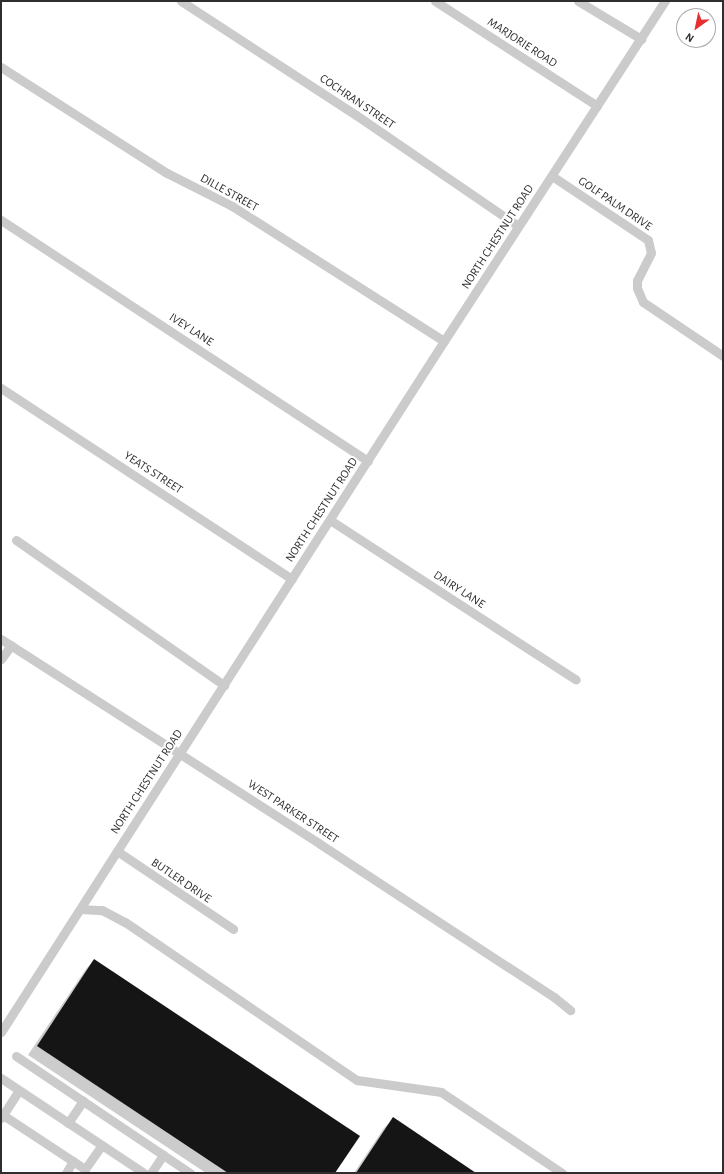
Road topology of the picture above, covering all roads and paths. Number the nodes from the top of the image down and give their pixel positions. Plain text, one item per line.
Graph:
1 (181, 1) edge
2 (435, 1) edge
3 (578, 1) edge
4 (665, 1) edge
5 (641, 39) junction
6 (1, 67) edge
7 (597, 106) junction
8 (552, 176) junction
9 (1, 220) edge
10 (518, 226) junction
11 (444, 341) junction
12 (723, 356) edge
13 (1, 388) edge
14 (368, 461) junction
15 (330, 520) junction
16 (16, 540) dead end
17 (292, 579) junction
18 (1, 638) edge
19 (10, 645) junction
20 (1, 659) edge
21 (576, 680) dead end
22 (224, 685) junction
23 (180, 754) junction
24 (117, 851) junction
25 (80, 909) junction
26 (233, 929) dead end
27 (570, 1010) dead end
28 (1, 1032) edge
29 (16, 1056) dead end
30 (1, 1078) edge
31 (20, 1090) junction
32 (83, 1101) junction
33 (2, 1117) edge
34 (68, 1123) junction
35 (102, 1145) junction
36 (163, 1155) junction
37 (73, 1161) junction
38 (85, 1171) edge
39 (66, 1173) edge
40 (144, 1173) edge
41 (151, 1173) edge
42 (190, 1173) edge
43 (562, 1173) edge

1 - 10 street, COCHRAN STREET
2 - 7 street, MARJORIE ROAD
3 - 5 street
4 - 5 street, NORTH CHESTNUT ROAD
5 - 7 street, NORTH CHESTNUT ROAD
6 - 11 street, DILLE STREET
7 - 8 street, NORTH CHESTNUT ROAD
8 - 10 street, NORTH CHESTNUT ROAD
8 - 12 street, GOLF PALM DRIVE
9 - 14 street, IVEY LANE
10 - 11 street, NORTH CHESTNUT ROAD
11 - 14 street, NORTH CHESTNUT ROAD
13 - 17 street, YEATS STREET
14 - 15 street, NORTH CHESTNUT ROAD
15 - 17 street, NORTH CHESTNUT ROAD
15 - 21 street, DAIRY LANE
16 - 22 street
17 - 22 street, NORTH CHESTNUT ROAD
18 - 19 street, WEST PARKER STREET
19 - 20 street
19 - 23 street, WEST PARKER STREET
22 - 23 street, NORTH CHESTNUT ROAD
23 - 24 street, NORTH CHESTNUT ROAD
23 - 27 street, WEST PARKER STREET
24 - 25 street, NORTH CHESTNUT ROAD
24 - 26 street, BUTLER DRIVE
25 - 28 street, NORTH CHESTNUT ROAD
25 - 43 street
29 - 32 street
30 - 31 street
31 - 33 street
31 - 34 street
32 - 34 street
32 - 36 street
33 - 37 street
34 - 35 street
35 - 38 street
35 - 40 street
36 - 41 street
36 - 42 street
37 - 38 street
37 - 39 street

